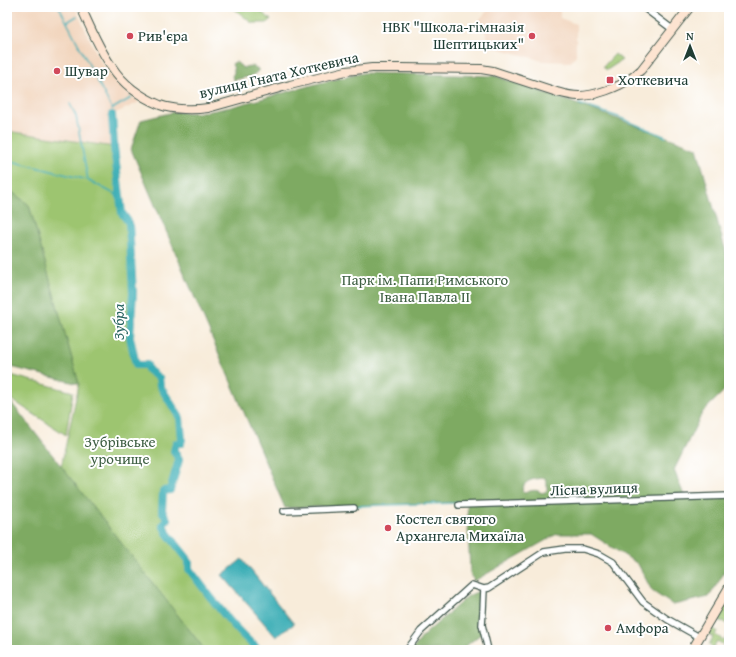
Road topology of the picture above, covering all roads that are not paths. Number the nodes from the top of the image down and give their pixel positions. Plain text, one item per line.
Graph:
1 (81, 7) edge
2 (643, 7) edge
3 (690, 7) edge
4 (672, 29) junction
5 (729, 496) edge
6 (459, 505) dead end
7 (354, 508) dead end
8 (284, 511) dead end
9 (729, 586) edge
10 (484, 589) junction
11 (699, 637) junction
12 (407, 650) edge
13 (488, 650) edge
14 (692, 650) edge

1 - 4 street, вулиця Гната Хоткевича
2 - 4 street
3 - 4 street, вулиця Гната Хоткевича
5 - 6 street, Лісна вулиця
7 - 8 street
9 - 11 street
10 - 11 street
10 - 12 street
10 - 13 street
11 - 14 street

